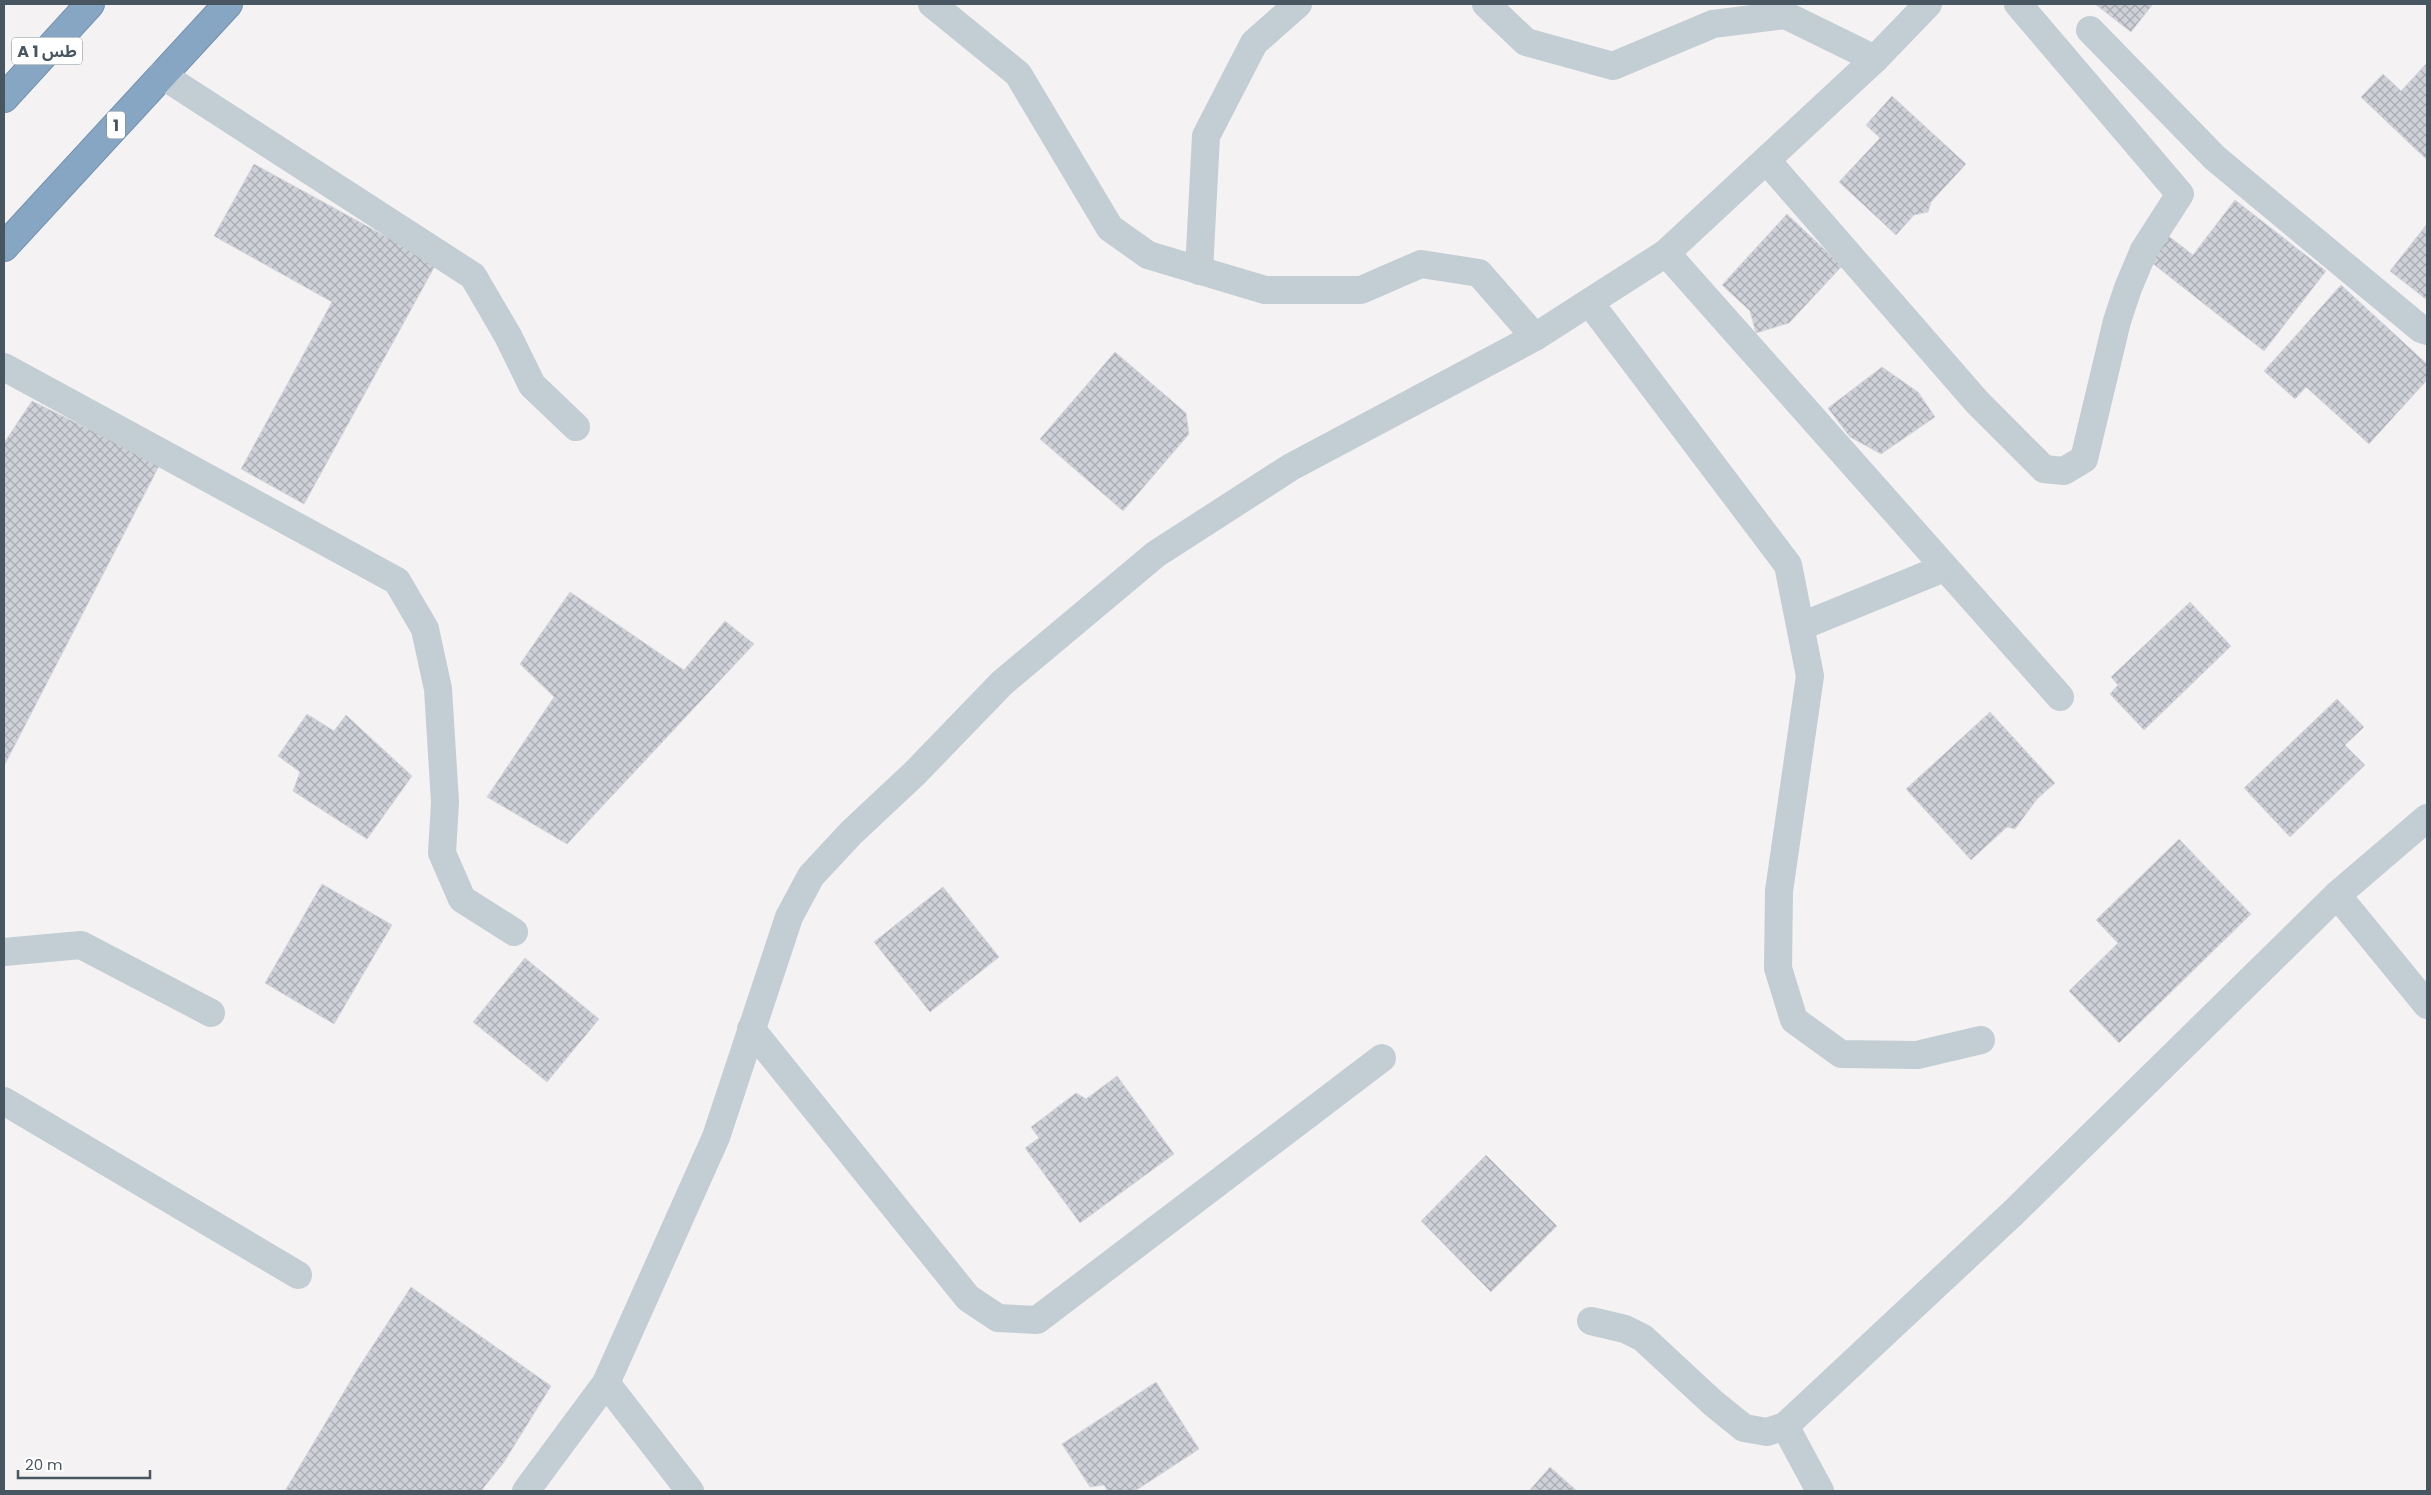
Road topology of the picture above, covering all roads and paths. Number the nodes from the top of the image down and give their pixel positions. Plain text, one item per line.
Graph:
1 (90, 4) edge
2 (228, 4) edge
3 (932, 4) edge
4 (1298, 4) edge
5 (1486, 4) edge
6 (1928, 4) edge
7 (2018, 4) edge
8 (2090, 30) dead end
9 (1875, 59) junction
10 (162, 75) junction
11 (4, 98) edge
12 (1767, 161) junction
13 (4, 247) edge
14 (1666, 253) junction
15 (1199, 271) junction
16 (1590, 303) junction
17 (2427, 331) edge
18 (1535, 336) junction
19 (4, 368) edge
20 (576, 426) dead end
21 (1944, 568) junction
22 (1802, 626) junction
23 (2060, 697) dead end
24 (2427, 818) edge
25 (2337, 895) junction
26 (514, 932) dead end
27 (4, 952) edge
28 (2427, 1005) edge
29 (212, 1013) dead end
30 (751, 1029) junction
31 (1981, 1040) dead end
32 (1382, 1058) dead end
33 (4, 1101) edge
34 (298, 1275) dead end
35 (1591, 1321) dead end
36 (606, 1383) junction
37 (1785, 1426) junction
38 (526, 1491) edge
39 (690, 1491) edge
40 (1820, 1491) edge

1 - 11 highway, A 1 طس
2 - 10 highway, 1
3 - 15 street
4 - 15 street
5 - 9 street
6 - 9 street
7 - 12 street
8 - 17 street
9 - 12 street
10 - 13 highway, 1
10 - 20 street
12 - 14 street
14 - 16 street
14 - 21 street
15 - 18 street
16 - 18 street
16 - 22 street
18 - 30 street
19 - 26 street
21 - 22 street
21 - 23 street
22 - 31 street
24 - 25 street
25 - 28 street
25 - 37 street
27 - 29 street
30 - 32 street
30 - 36 street
33 - 34 street
35 - 37 street
36 - 38 street
36 - 39 street
37 - 40 street

